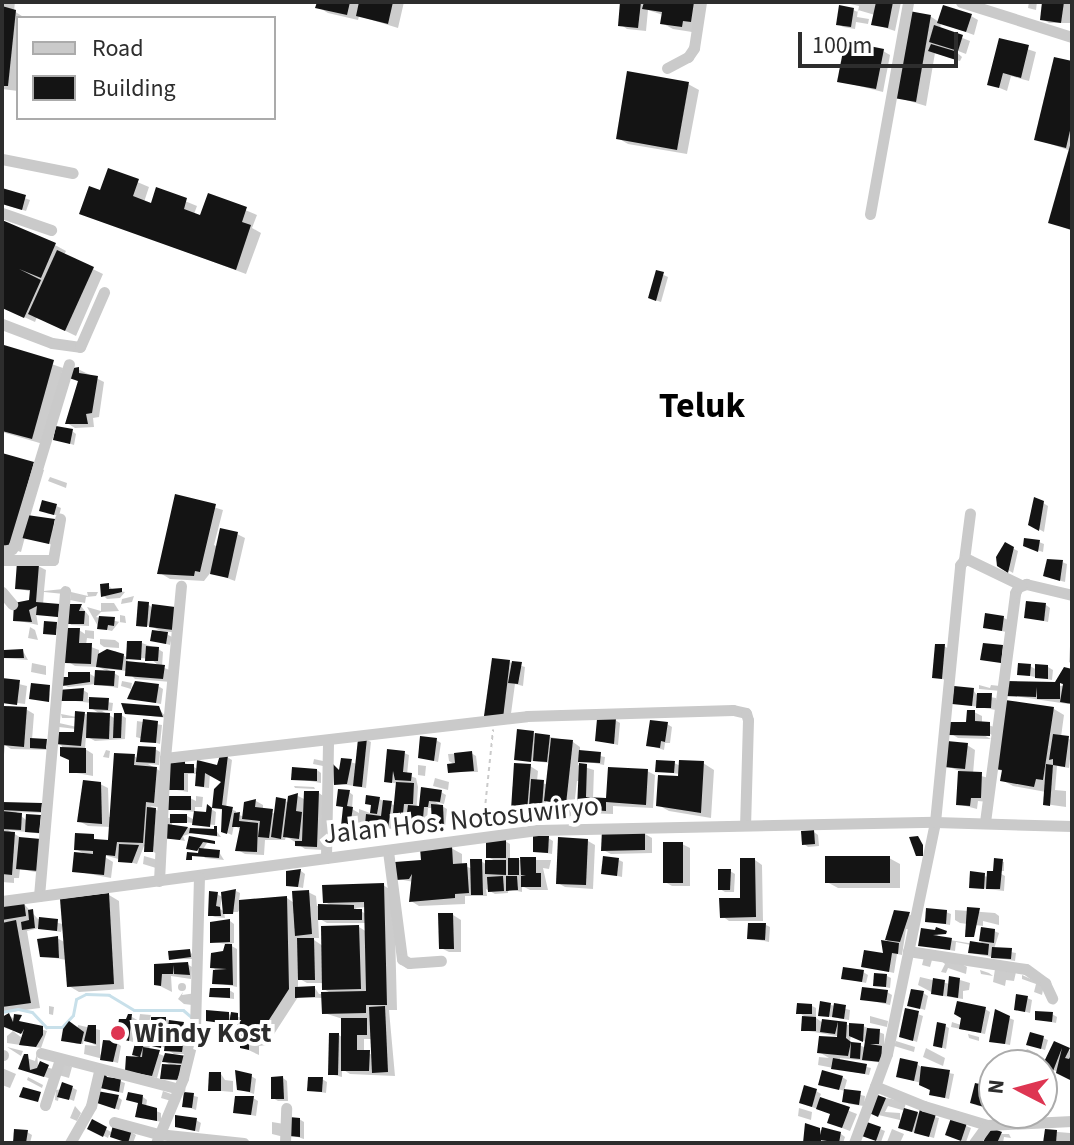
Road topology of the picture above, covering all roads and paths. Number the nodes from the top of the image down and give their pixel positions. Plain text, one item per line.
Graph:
1 (701, 2) edge
2 (908, 2) edge
3 (961, 2) edge
4 (1072, 37) edge
5 (667, 68) dead end
6 (2, 159) edge
7 (73, 173) dead end
8 (2, 213) edge
9 (870, 214) dead end
10 (51, 230) dead end
11 (104, 292) dead end
12 (2, 324) edge
13 (69, 364) dead end
14 (970, 513) dead end
15 (60, 519) dead end
16 (2, 551) edge
17 (2, 560) edge
18 (964, 560) junction
19 (1021, 585) junction
20 (181, 586) dead end
21 (65, 591) dead end
22 (2, 592) edge
23 (1072, 595) edge
24 (12, 604) dead end
25 (494, 720) junction
26 (328, 740) junction
27 (165, 758) junction
28 (935, 822) junction
29 (985, 822) junction
30 (745, 825) junction
31 (1072, 826) edge
32 (482, 836) junction
33 (388, 851) junction
34 (326, 858) junction
35 (199, 877) junction
36 (159, 881) junction
37 (39, 896) junction
38 (2, 901) edge
39 (908, 951) junction
40 (441, 961) dead end
41 (1052, 998) dead end
42 (41, 1053) dead end
43 (60, 1059) junction
44 (99, 1070) junction
45 (875, 1086) junction
46 (179, 1089) junction
47 (45, 1105) dead end
48 (286, 1108) dead end
49 (114, 1122) dead end
50 (978, 1122) edge
51 (157, 1138) edge
52 (70, 1143) edge
53 (244, 1143) edge
54 (285, 1143) edge
55 (854, 1143) edge

1 - 5 street
2 - 9 street
3 - 4 street
6 - 7 street
8 - 10 street
11 - 12 street
13 - 16 street
14 - 18 street
15 - 17 street
18 - 19 street
18 - 28 street
19 - 23 street
19 - 29 street
20 - 27 street
21 - 37 street
22 - 24 street
25 - 26 street
25 - 30 street
25 - 32 path
26 - 27 street
26 - 34 street
27 - 36 street
28 - 29 street, Jalan Hos. Notosuwiryo
28 - 30 street, Jalan Hos. Notosuwiryo
28 - 39 street
29 - 31 street, Jalan Hos. Notosuwiryo
30 - 32 street, Jalan Hos. Notosuwiryo
32 - 33 street, Jalan Hos. Notosuwiryo
33 - 34 street, Jalan Hos. Notosuwiryo
33 - 40 street
34 - 35 street, Jalan Hos. Notosuwiryo
35 - 36 street, Jalan Hos. Notosuwiryo
35 - 46 street
36 - 37 street, Jalan Hos. Notosuwiryo
37 - 38 street, Jalan Hos. Notosuwiryo
39 - 41 street
39 - 45 street
42 - 43 street
43 - 44 street
43 - 47 street
44 - 46 street
44 - 52 street
45 - 50 street
45 - 55 street
46 - 51 street
48 - 54 street
49 - 51 street
51 - 53 street

